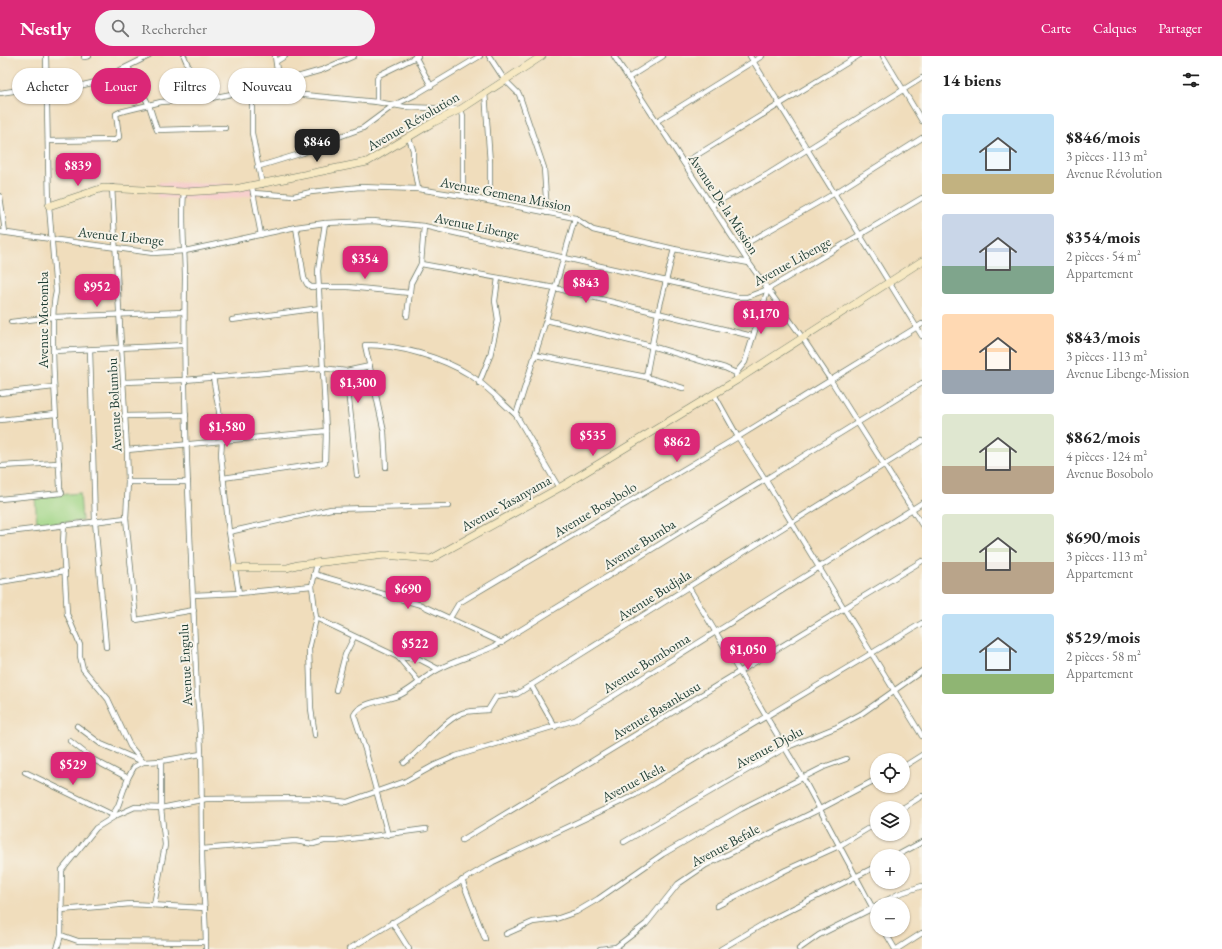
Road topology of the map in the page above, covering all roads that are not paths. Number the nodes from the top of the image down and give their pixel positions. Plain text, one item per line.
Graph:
1 (46, 56) edge
2 (89, 56) edge
3 (149, 56) edge
4 (184, 56) edge
5 (285, 56) edge
6 (354, 56) edge
7 (416, 56) edge
8 (480, 56) edge
9 (490, 56) edge
10 (542, 56) edge
11 (614, 56) edge
12 (663, 56) edge
13 (750, 56) edge
14 (762, 56) edge
15 (858, 56) edge
16 (883, 56) edge
17 (84, 57) dead end
18 (276, 58) edge
19 (753, 62) junction
20 (128, 67) junction
21 (46, 68) edge
22 (189, 68) edge
23 (278, 68) edge
24 (306, 75) edge
25 (628, 78) junction
26 (922, 78) edge
27 (504, 79) junction
28 (83, 85) edge
29 (431, 86) junction
30 (903, 89) junction
31 (12, 91) edge
32 (485, 92) junction
33 (0, 93) edge
34 (306, 95) edge
35 (377, 102) junction
36 (159, 103) edge
37 (47, 104) edge
38 (252, 104) edge
39 (394, 105) junction
40 (780, 105) junction
41 (149, 106) junction
42 (461, 109) junction
43 (657, 121) junction
44 (922, 121) edge
45 (224, 128) dead end
46 (409, 138) junction
47 (922, 138) edge
48 (48, 140) junction
49 (807, 149) junction
50 (684, 163) junction
51 (257, 167) junction
52 (262, 185) junction
53 (112, 187) junction
54 (418, 189) junction
55 (253, 190) junction
56 (184, 192) junction
57 (834, 193) junction
58 (0, 196) edge
59 (463, 196) junction
60 (922, 198) edge
61 (490, 201) junction
62 (712, 205) junction
63 (49, 206) junction
64 (547, 213) junction
65 (575, 218) junction
66 (325, 223) junction
67 (424, 226) junction
68 (296, 227) junction
69 (3, 232) edge
70 (261, 235) junction
71 (861, 235) junction
72 (51, 239) junction
73 (740, 247) junction
74 (116, 249) junction
75 (674, 249) junction
76 (185, 251) junction
77 (563, 257) junction
78 (922, 261) edge
79 (749, 263) junction
80 (421, 264) junction
81 (498, 278) junction
82 (666, 281) junction
83 (888, 281) junction
84 (319, 288) junction
85 (555, 288) junction
86 (768, 289) junction
87 (410, 293) junction
88 (320, 308) junction
89 (184, 312) junction
90 (658, 313) junction
91 (120, 316) junction
92 (407, 316) dead end
93 (53, 317) junction
94 (232, 320) dead end
95 (546, 320) junction
96 (11, 322) dead end
97 (922, 324) edge
98 (917, 328) junction
99 (752, 336) junction
100 (922, 336) edge
101 (802, 337) junction
102 (184, 345) junction
103 (651, 346) junction
104 (122, 349) junction
105 (90, 350) junction
106 (53, 352) junction
107 (535, 355) junction
108 (370, 366) junction
109 (322, 368) junction
110 (346, 371) junction
111 (736, 376) junction
112 (213, 377) junction
113 (646, 377) junction
114 (830, 379) junction
115 (185, 380) junction
116 (123, 382) junction
117 (479, 383) junction
118 (922, 383) edge
119 (54, 387) junction
120 (683, 388) dead end
121 (0, 393) edge
122 (714, 394) junction
123 (55, 414) junction
124 (186, 415) junction
125 (516, 415) junction
126 (124, 416) junction
127 (0, 420) edge
128 (858, 421) junction
129 (326, 431) junction
130 (738, 437) junction
131 (222, 440) junction
132 (922, 441) edge
133 (187, 444) junction
134 (127, 450) junction
135 (59, 463) junction
136 (883, 464) junction
137 (1, 466) edge
138 (386, 467) dead end
139 (357, 475) dead end
140 (224, 478) junction
141 (765, 479) junction
142 (128, 482) junction
143 (188, 482) junction
144 (559, 488) junction
145 (0, 499) edge
146 (922, 503) edge
147 (449, 506) dead end
148 (912, 508) junction
149 (126, 518) junction
150 (95, 521) junction
151 (791, 522) junction
152 (64, 524) junction
153 (922, 525) edge
154 (229, 532) junction
155 (0, 533) edge
156 (922, 561) edge
157 (317, 562) junction
158 (819, 566) junction
159 (235, 568) junction
160 (65, 571) junction
161 (314, 574) junction
162 (0, 582) edge
163 (312, 586) junction
164 (688, 586) junction
165 (239, 593) junction
166 (193, 595) junction
167 (845, 609) junction
168 (194, 610) junction
169 (316, 618) junction
170 (450, 618) junction
171 (922, 624) edge
172 (716, 632) junction
173 (354, 637) junction
174 (502, 643) junction
175 (106, 647) dead end
176 (872, 653) junction
177 (398, 657) junction
178 (438, 669) junction
179 (922, 671) edge
180 (739, 673) junction
181 (420, 683) junction
182 (531, 685) junction
183 (336, 690) dead end
184 (894, 690) junction
185 (768, 717) junction
186 (77, 726) dead end
187 (555, 727) junction
188 (315, 735) dead end
189 (922, 736) edge
190 (70, 741) dead end
191 (785, 748) junction
192 (201, 754) junction
193 (922, 755) edge
194 (846, 759) dead end
195 (161, 761) junction
196 (143, 762) junction
197 (404, 763) dead end
198 (910, 763) edge
199 (25, 772) dead end
200 (128, 778) junction
201 (803, 778) junction
202 (870, 783) edge
203 (376, 792) junction
204 (922, 796) edge
205 (203, 801) junction
206 (910, 804) edge
207 (161, 808) junction
208 (820, 809) junction
209 (112, 817) junction
210 (870, 827) edge
211 (426, 829) dead end
212 (388, 835) junction
213 (462, 840) dead end
214 (624, 842) dead end
215 (922, 842) edge
216 (840, 846) junction
217 (202, 849) junction
218 (909, 849) edge
219 (870, 870) edge
220 (855, 878) junction
221 (462, 880) junction
222 (922, 886) edge
223 (893, 897) edge
224 (870, 900) edge
225 (154, 905) junction
226 (717, 906) dead end
227 (205, 908) junction
228 (61, 910) junction
229 (870, 910) edge
230 (392, 922) junction
231 (922, 933) edge
232 (506, 934) dead end
233 (61, 935) junction
234 (888, 937) edge
235 (485, 939) dead end
236 (206, 942) junction
237 (57, 949) edge
238 (206, 949) edge
239 (349, 949) edge
240 (409, 949) edge
241 (600, 949) edge
242 (721, 949) edge
243 (799, 949) edge
244 (896, 949) edge

1 - 21 street, Avenue Motomba
2 - 17 street
3 - 20 street
4 - 22 street
5 - 18 street
6 - 24 street
7 - 29 street
7 - 35 street
8 - 29 street
9 - 27 street
10 - 27 street, Avenue Révolution
11 - 25 street, Avenue De la Mission
12 - 25 street
13 - 19 street
14 - 19 street
15 - 40 street
16 - 30 street
18 - 23 street
19 - 40 street
19 - 43 street
20 - 28 street
20 - 41 street
25 - 43 street, Avenue De la Mission
26 - 30 street
27 - 32 street, Avenue Révolution
27 - 64 street
29 - 39 street
30 - 44 street
30 - 49 street
31 - 33 street
32 - 42 street, Avenue Révolution
32 - 61 street
34 - 35 street
35 - 39 street
36 - 41 street
37 - 48 street, Avenue Motomba
38 - 51 street
39 - 42 street
39 - 51 street
40 - 49 street
40 - 50 street
41 - 45 street
41 - 48 street
42 - 46 street, Avenue Révolution
42 - 59 street
43 - 50 street, Avenue De la Mission
46 - 52 street, Avenue Révolution
46 - 54 street
47 - 57 street
48 - 63 street, Avenue Motomba
49 - 57 street
49 - 62 street
50 - 62 street, Avenue De la Mission
51 - 52 street
52 - 55 street, Avenue Révolution
53 - 56 street, Avenue Révolution
53 - 63 street, Avenue Révolution
53 - 74 street, Avenue Bolumbu
54 - 55 street, Avenue Gemena Mission
54 - 59 street, Avenue Gemena Mission
55 - 56 street, Avenue Révolution
55 - 70 street
56 - 76 street, Avenue Engulu
57 - 71 street
57 - 73 street
58 - 69 street
59 - 61 street, Avenue Gemena Mission
60 - 71 street, Avenue Libenge
61 - 64 street, Avenue Gemena Mission
62 - 73 street, Avenue De la Mission
63 - 72 street, Avenue Motomba
64 - 65 street, Avenue Gemena Mission
65 - 75 street, Avenue Gemena Mission
65 - 77 street
66 - 67 street, Avenue Libenge
66 - 68 street, Avenue Libenge
66 - 84 street
67 - 77 street, Avenue Libenge
67 - 80 street
68 - 70 street, Avenue Libenge
68 - 84 street
69 - 72 street, Avenue Libenge
70 - 76 street, Avenue Libenge
71 - 83 street
71 - 86 street, Avenue Libenge
72 - 74 street, Avenue Libenge
72 - 93 street, Avenue Motomba
73 - 79 street, Avenue De la Mission
74 - 76 street, Avenue Libenge
74 - 91 street, Avenue Bolumbu
75 - 79 street, Avenue Gemena Mission
75 - 82 street
76 - 89 street, Avenue Engulu
77 - 82 street, Avenue Libenge
77 - 85 street
78 - 83 street, Avenue Yasanyama
79 - 86 street, Avenue De la Mission
80 - 81 street
80 - 87 street
81 - 85 street
81 - 117 street
82 - 86 street, Avenue Libenge
82 - 90 street
83 - 98 street
83 - 101 street, Avenue Yasanyama
84 - 87 street
84 - 88 street
85 - 90 street
85 - 95 street
86 - 99 street
86 - 101 street, Avenue De la Mission
87 - 92 street
88 - 94 street
88 - 109 street
89 - 91 street
89 - 102 street, Avenue Engulu
90 - 99 street
90 - 103 street
91 - 93 street
91 - 104 street, Avenue Bolumbu
93 - 96 street
93 - 106 street, Avenue Motomba
95 - 103 street
95 - 107 street
97 - 98 street, Avenue Bosobolo
98 - 100 street
98 - 114 street, Avenue Bosobolo
99 - 111 street
101 - 111 street, Avenue Yasanyama
101 - 114 street, Avenue De la Mission
102 - 104 street
102 - 115 street, Avenue Engulu
103 - 111 street
103 - 113 street
104 - 105 street
104 - 116 street, Avenue Bolumbu
105 - 106 street
105 - 150 street
106 - 119 street, Avenue Motomba
107 - 113 street
107 - 125 street
108 - 110 street
108 - 117 street
108 - 138 street
109 - 110 street
109 - 112 street
109 - 129 street
110 - 139 street
111 - 122 street, Avenue Yasanyama
112 - 115 street
112 - 131 street
113 - 120 street
114 - 128 street, Avenue De la Mission
114 - 130 street, Avenue Bosobolo
115 - 116 street
115 - 124 street, Avenue Engulu
116 - 126 street, Avenue Bolumbu
117 - 125 street
118 - 128 street, Avenue Bumba
119 - 121 street
119 - 123 street, Avenue Motomba
122 - 130 street
122 - 144 street, Avenue Yasanyama
123 - 127 street
123 - 135 street, Avenue Motomba
124 - 126 street
124 - 133 street, Avenue Engulu
125 - 144 street
126 - 134 street, Avenue Bolumbu
128 - 136 street, Avenue De la Mission
128 - 141 street, Avenue Bumba
129 - 131 street
129 - 140 street
130 - 141 street
130 - 170 street, Avenue Bosobolo
131 - 133 street
131 - 140 street
132 - 136 street, Avenue Budjala
133 - 134 street
133 - 143 street, Avenue Engulu
134 - 142 street, Avenue Bolumbu
135 - 137 street
135 - 145 street, Avenue Motomba
136 - 148 street, Avenue De la Mission
136 - 151 street, Avenue Budjala
140 - 154 street
141 - 151 street
141 - 174 street, Avenue Bumba
142 - 143 street
142 - 149 street, Avenue Bolumbu
143 - 166 street, Avenue Engulu
144 - 157 street, Avenue Yasanyama
146 - 148 street, Avenue Bomboma
147 - 154 street
148 - 153 street, Avenue De la Mission
148 - 158 street, Avenue Bomboma
149 - 150 street
149 - 168 street, Avenue Bolumbu
150 - 152 street
150 - 175 street
151 - 158 street
151 - 164 street, Avenue Budjala
152 - 155 street
152 - 160 street
154 - 159 street
156 - 167 street, Avenue Basankusu
157 - 159 street, Avenue Yasanyama
157 - 161 street
158 - 167 street
158 - 172 street, Avenue Bomboma
159 - 165 street
160 - 162 street
160 - 196 street
161 - 163 street
161 - 170 street
163 - 165 street
163 - 169 street
164 - 172 street
164 - 182 street, Avenue Budjala
165 - 166 street
166 - 168 street, Avenue Engulu
167 - 176 street
167 - 180 street, Avenue Basankusu
168 - 192 street, Avenue Engulu
169 - 173 street
169 - 188 street
170 - 174 street
171 - 176 street, Avenue Ikela
172 - 180 street
172 - 187 street, Avenue Bomboma
173 - 177 street
173 - 183 street
174 - 178 street, Avenue Bumba
176 - 184 street
176 - 185 street, Avenue Ikela
177 - 178 street
177 - 181 street
178 - 181 street, Avenue Bumba
179 - 184 street, Avenue Djolu
180 - 185 street
180 - 213 street, Avenue Basankusu
181 - 203 street, Avenue Bumba
182 - 187 street
182 - 197 street, Avenue Budjala
184 - 189 street
184 - 191 street, Avenue Djolu
185 - 191 street
185 - 221 street, Avenue Ikela
186 - 196 street
187 - 203 street, Avenue Bomboma
190 - 200 street
191 - 201 street
191 - 214 street, Avenue Djolu
192 - 195 street
192 - 205 street, Avenue Engulu
193 - 198 street
194 - 201 street
195 - 196 street
195 - 207 street
196 - 200 street
199 - 209 street
200 - 209 street
201 - 208 street
201 - 232 street
202 - 208 street, Avenue Befale
203 - 205 street, Avenue Bomboma
203 - 212 street
204 - 206 street
205 - 207 street, Avenue Bomboma
205 - 217 street, Avenue Engulu
207 - 209 street, Avenue Bomboma
207 - 225 street
208 - 216 street
208 - 241 street, Avenue Befale
209 - 228 street, Avenue Bomboma
210 - 216 street
211 - 212 street
212 - 217 street
215 - 218 street
216 - 220 street
216 - 226 street
217 - 227 street, Avenue Engulu
219 - 220 street
220 - 224 street
220 - 242 street
221 - 230 street, Avenue Ikela
221 - 235 street
222 - 223 street
225 - 227 street
225 - 228 street
227 - 236 street, Avenue Engulu
228 - 233 street
229 - 243 street
230 - 239 street, Avenue Ikela
230 - 240 street
231 - 244 street
233 - 236 street
233 - 237 street
234 - 244 street
236 - 238 street, Avenue Engulu

